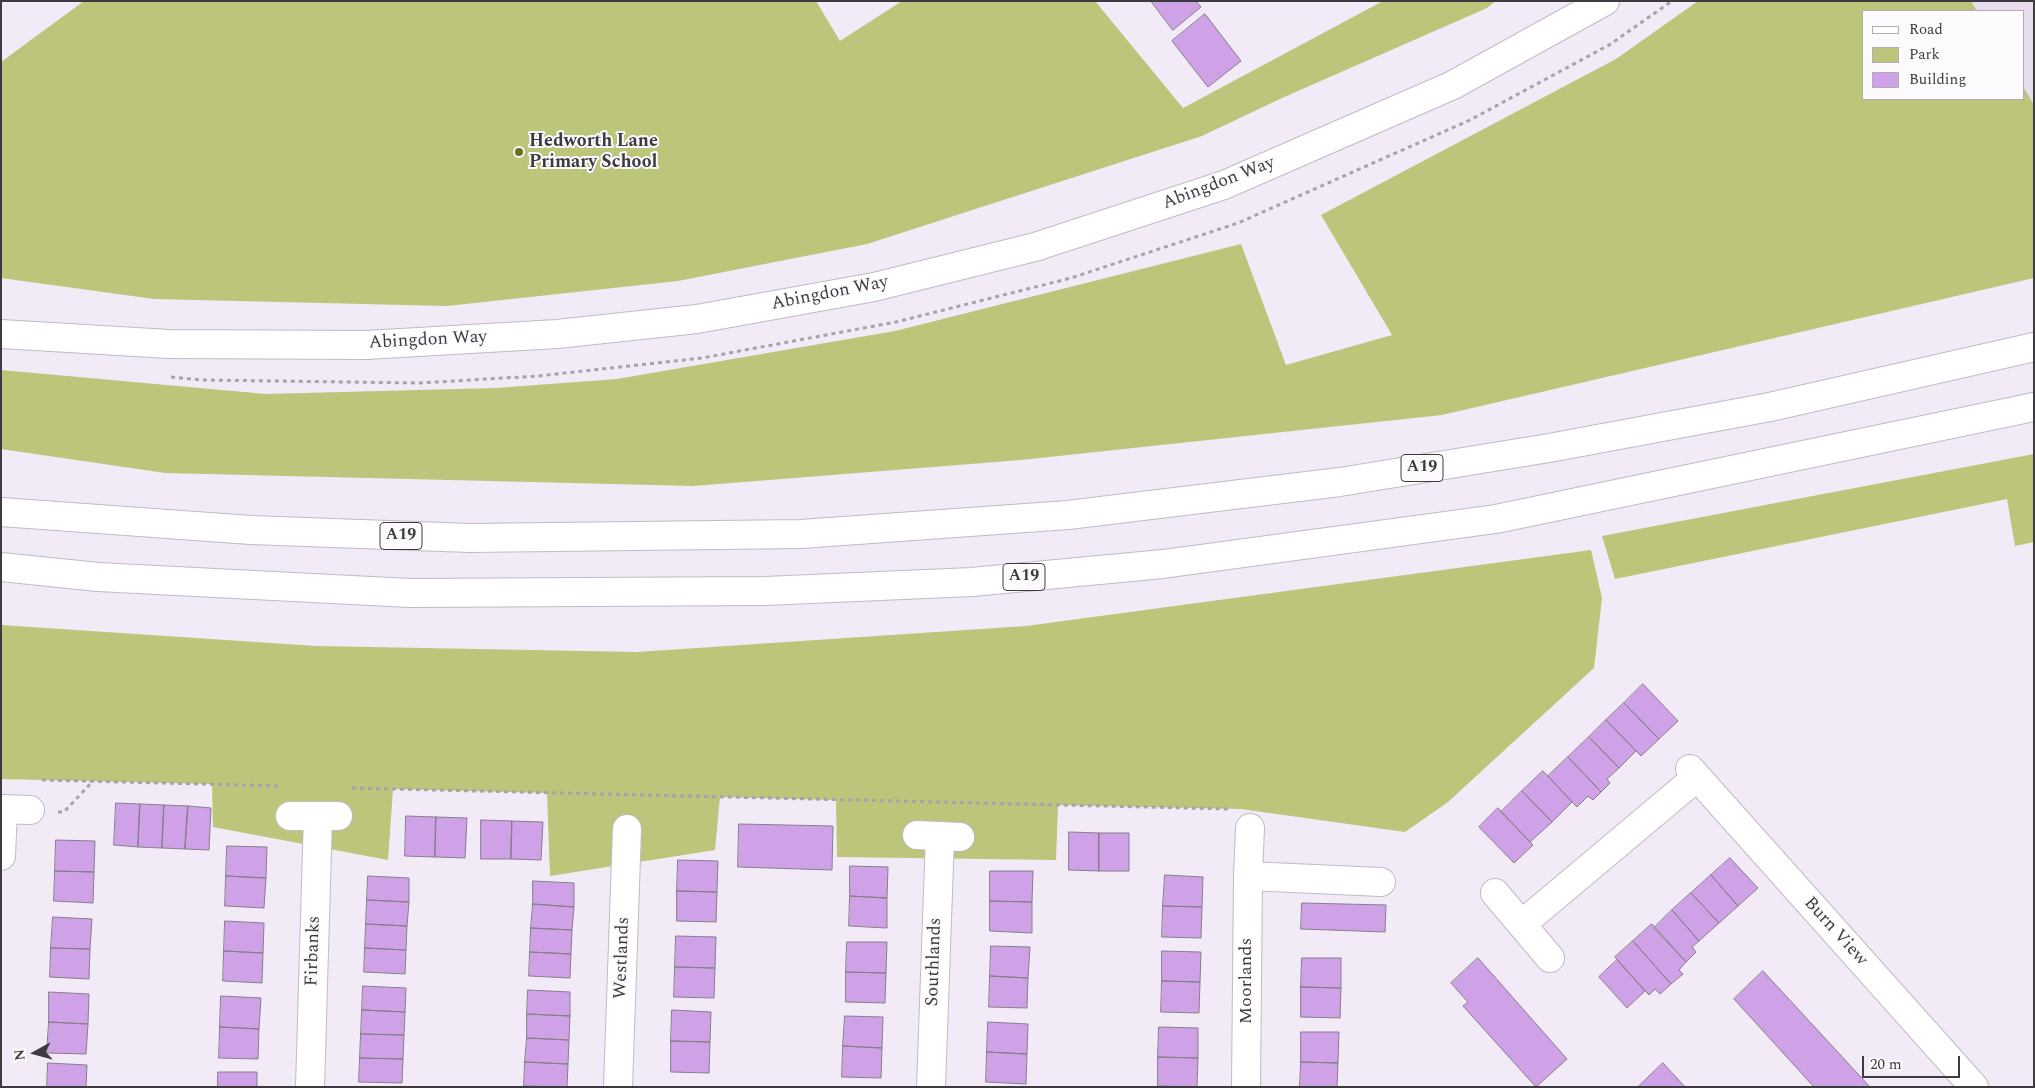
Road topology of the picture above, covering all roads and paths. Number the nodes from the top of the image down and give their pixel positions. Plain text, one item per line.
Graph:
1 (1605, 1) edge
2 (1, 334) edge
3 (2034, 347) edge
4 (2034, 407) edge
5 (1, 512) edge
6 (1, 567) edge
7 (38, 780) dead end
8 (92, 782) junction
9 (283, 786) dead end
10 (343, 788) dead end
11 (12, 810) edge
12 (290, 816) dead end
13 (1250, 828) joint
14 (627, 829) dead end
15 (939, 836) dead end
16 (1, 856) edge
17 (1248, 876) junction
18 (1381, 882) dead end
19 (1495, 893) dead end
20 (1522, 924) junction
21 (1550, 958) dead end
22 (310, 1087) edge
23 (618, 1087) edge
24 (931, 1087) edge
25 (1246, 1087) edge
26 (1974, 1087) edge

1 - 2 main road, Abingdon Way
3 - 5 main road, A19
4 - 6 main road, A19
7 - 8 path
8 - 9 path
8 - 11 path
10 - 13 path
11 - 16 main road
12 - 22 main road, Firbanks
13 - 17 main road, Moorlands
14 - 23 main road, Westlands
15 - 24 main road, Southlands
17 - 18 main road
17 - 25 main road, Moorlands
19 - 20 main road
20 - 21 main road
20 - 26 main road, Burn View

